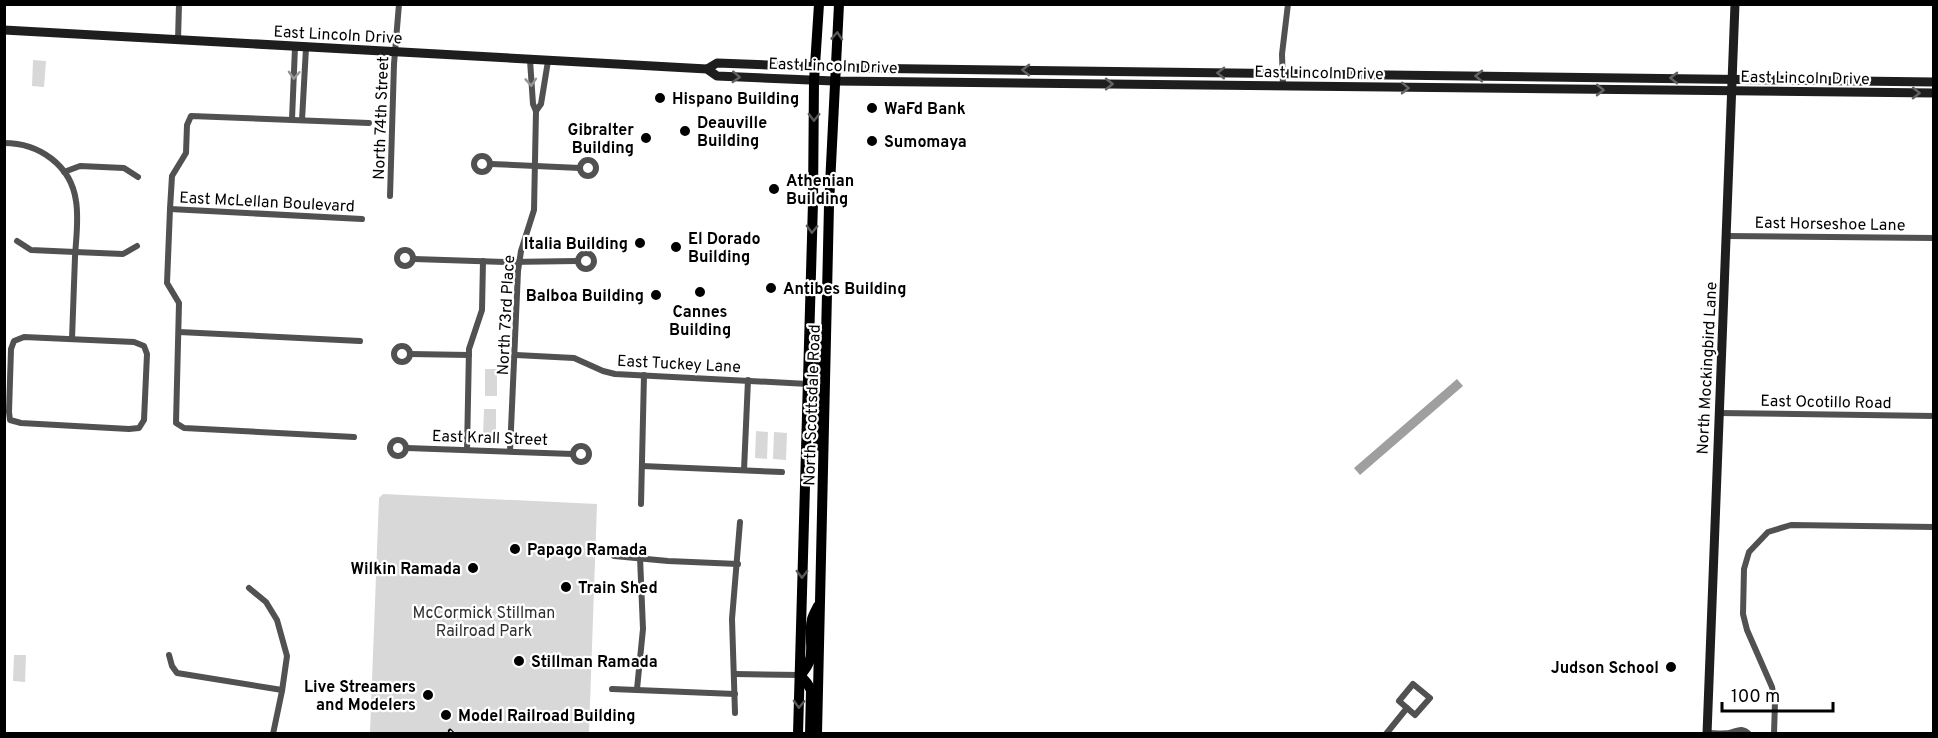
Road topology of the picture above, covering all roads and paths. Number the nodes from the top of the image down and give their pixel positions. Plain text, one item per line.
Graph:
1 (179, 4) edge
2 (399, 4) edge
3 (819, 4) edge
4 (839, 4) edge
5 (1288, 4) edge
6 (1735, 4) edge
7 (4, 30) edge
8 (178, 40) junction
9 (295, 47) junction
10 (306, 48) junction
11 (395, 52) junction
12 (530, 60) junction
13 (548, 61) junction
14 (815, 66) junction
15 (835, 67) junction
16 (706, 69) junction
17 (1284, 74) junction
18 (1545, 77) junction
19 (1732, 79) junction
20 (814, 81) junction
21 (834, 81) junction
22 (1934, 81) edge
23 (1889, 82) junction
24 (1283, 86) junction
25 (1544, 89) junction
26 (1732, 91) junction
27 (1888, 93) junction
28 (1934, 93) edge
29 (537, 111) junction
30 (292, 119) junction
31 (303, 120) junction
32 (369, 123) dead end
33 (4, 143) edge
34 (490, 164) dead end
35 (535, 166) junction
36 (580, 168) dead end
37 (64, 172) junction
38 (138, 177) dead end
39 (390, 196) dead end
40 (170, 209) junction
41 (362, 219) dead end
42 (1727, 236) junction
43 (1934, 238) edge
44 (17, 242) dead end
45 (137, 246) dead end
46 (75, 252) junction
47 (811, 256) junction
48 (829, 257) junction
49 (414, 259) dead end
50 (483, 261) junction
51 (520, 261) junction
52 (577, 261) dead end
53 (179, 332) junction
54 (828, 335) junction
55 (72, 339) junction
56 (360, 341) dead end
57 (410, 354) dead end
58 (468, 355) junction
59 (516, 355) junction
60 (644, 375) junction
61 (748, 380) junction
62 (808, 384) junction
63 (1934, 416) edge
64 (1718, 418) junction
65 (354, 437) dead end
66 (407, 448) dead end
67 (467, 450) junction
68 (510, 451) junction
69 (573, 454) dead end
70 (824, 464) junction
71 (642, 466) junction
72 (744, 470) junction
73 (782, 472) dead end
74 (641, 504) dead end
75 (741, 522) dead end
76 (1934, 527) edge
77 (614, 556) dead end
78 (640, 557) junction
79 (738, 564) junction
80 (249, 588) dead end
81 (821, 600) junction
82 (169, 655) dead end
83 (735, 674) junction
84 (800, 675) junction
85 (612, 689) dead end
86 (637, 689) junction
87 (282, 690) junction
88 (735, 693) junction
89 (1407, 708) junction
90 (735, 713) dead end
91 (1707, 733) edge
92 (273, 734) edge
93 (798, 734) edge
94 (810, 734) edge
95 (817, 734) edge
96 (1386, 734) edge
97 (1749, 734) edge
98 (1774, 734) edge

1 - 8 street
2 - 11 street, North 74th Street
3 - 14 main road, North Scottsdale Road
15 -> 4 main road, North Scottsdale Road
5 - 17 street
6 - 19 main road, North Mockingbird Lane
7 - 8 main road, East Lincoln Drive
8 - 9 main road, East Lincoln Drive
9 - 10 main road, East Lincoln Drive
9 -> 30 street
10 - 11 main road, East Lincoln Drive
10 - 31 street
11 - 12 main road, East Lincoln Drive
11 - 39 street, North 74th Street
12 - 13 main road, East Lincoln Drive
12 -> 29 street, North 73rd Place
13 - 16 main road, East Lincoln Drive
13 - 29 street, North 73rd Place
14 - 15 main road, East Lincoln Drive
14 - 16 main road, East Lincoln Drive
14 - 20 main road, North Scottsdale Road
17 -> 15 main road, East Lincoln Drive
15 - 21 main road, North Scottsdale Road
16 -> 20 main road, East Lincoln Drive
18 -> 17 main road, East Lincoln Drive
17 - 24 street
19 -> 18 main road, East Lincoln Drive
18 - 25 main road
19 - 23 main road, East Lincoln Drive
19 - 26 main road, North Mockingbird Lane
20 - 21 main road, East Lincoln Drive
20 -> 47 main road, North Scottsdale Road
21 -> 24 main road, East Lincoln Drive
21 - 48 main road, North Scottsdale Road
22 - 23 main road, East Lincoln Drive
23 - 27 main road
24 -> 25 main road, East Lincoln Drive
25 -> 26 main road, East Lincoln Drive
26 - 27 main road, East Lincoln Drive
26 - 42 main road, North Mockingbird Lane
27 -> 28 main road, East Lincoln Drive
29 - 35 street, North 73rd Place
30 - 31 street
30 - 40 street
31 - 32 street
33 - 37 street
34 - 35 street
35 - 36 street
35 - 51 street, North 73rd Place
37 - 38 street
37 - 46 street
40 - 41 street, East McLellan Boulevard
40 - 53 street
42 - 43 street, East Horseshoe Lane
42 - 64 main road, North Mockingbird Lane
44 - 46 street
45 - 46 street
46 - 55 street
47 - 48 main road
47 - 62 main road, North Scottsdale Road
48 - 54 main road, North Scottsdale Road
49 - 50 street
50 - 51 street
50 - 58 street
51 - 52 street
51 - 59 street, North 73rd Place
53 - 56 street
53 - 65 street
54 - 62 main road
54 - 70 main road, North Scottsdale Road
55 - 55 street
57 - 58 street
58 - 67 street
59 - 60 street, East Tuckey Lane
59 - 68 street, North 73rd Place
60 - 61 street, East Tuckey Lane
60 - 71 street
61 - 62 street, East Tuckey Lane
61 - 72 street
62 - 70 main road
62 -> 84 main road, North Scottsdale Road
63 - 64 street, East Ocotillo Road
64 - 91 main road, North Mockingbird Lane
66 - 67 street, East Krall Street
67 - 68 street, East Krall Street
68 - 69 street, East Krall Street
70 - 81 main road, North Scottsdale Road
71 - 72 street
71 - 74 street
72 - 73 street
75 - 79 street
76 - 98 street
77 - 78 street
78 - 79 street
78 - 86 street
79 - 83 street
80 - 87 street
81 - 84 main road
81 - 95 main road, North Scottsdale Road
82 - 87 street
83 - 84 street
83 - 88 street
84 -> 93 main road, North Scottsdale Road
84 - 94 main road
85 - 86 street
86 - 88 street
87 - 92 street
88 - 90 street
89 - 89 street
89 - 96 street
91 - 97 street

